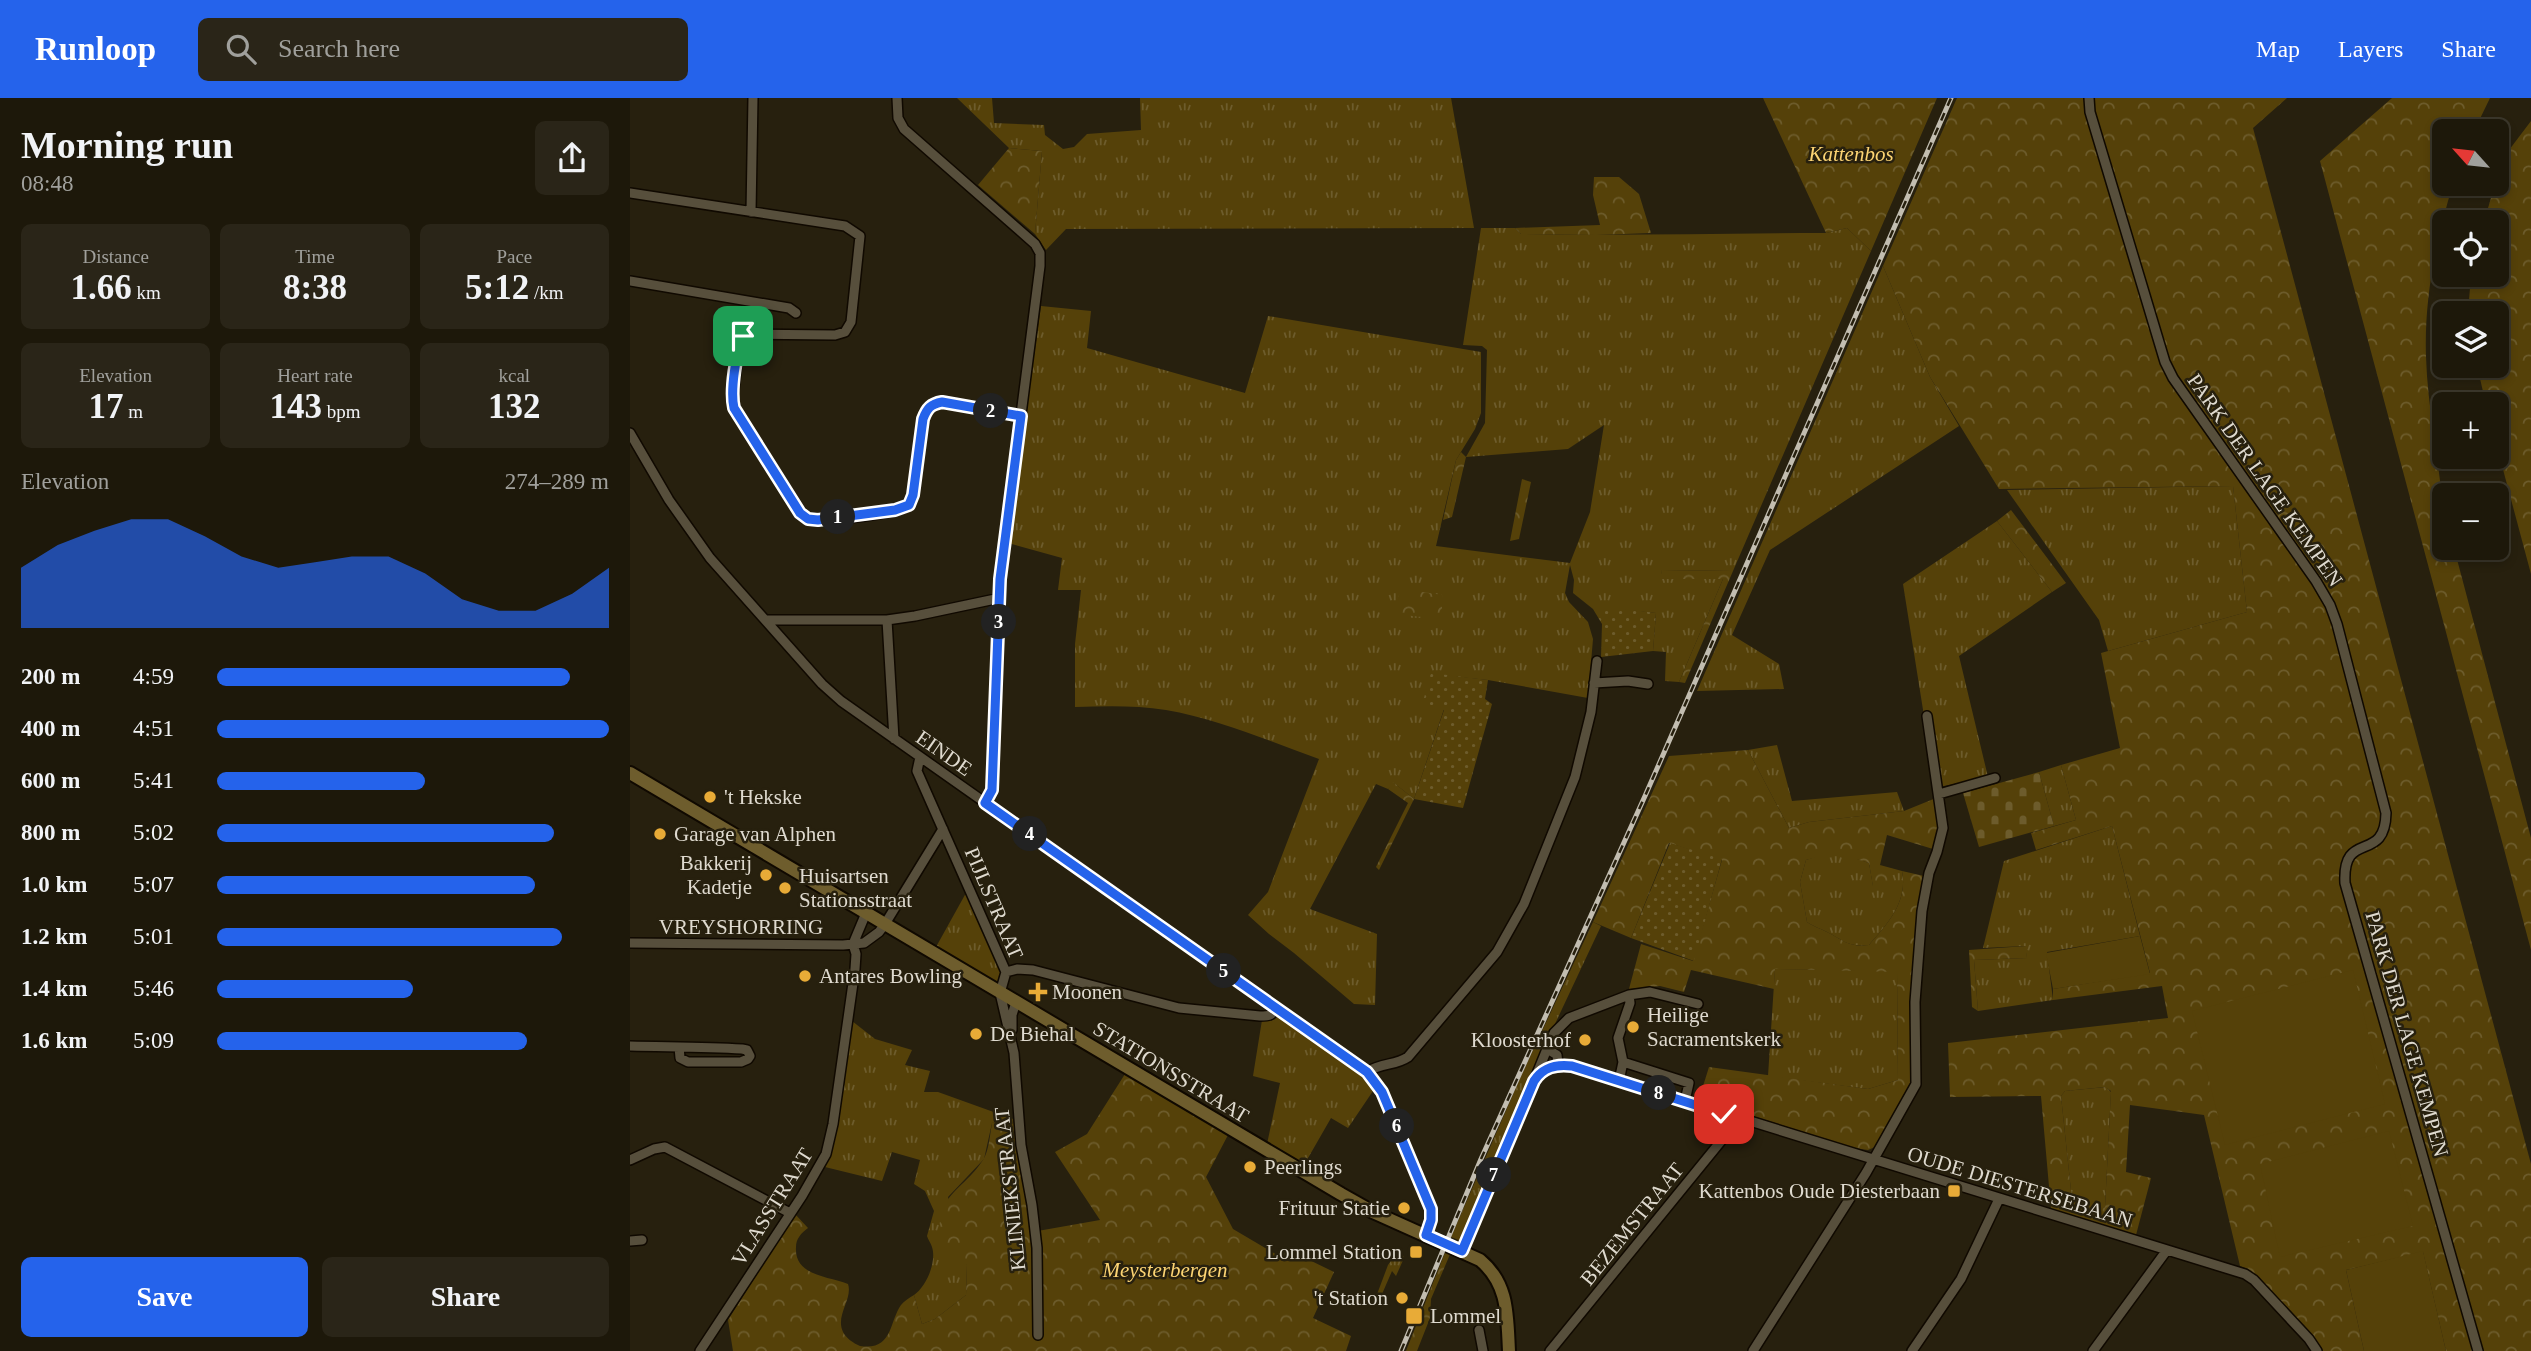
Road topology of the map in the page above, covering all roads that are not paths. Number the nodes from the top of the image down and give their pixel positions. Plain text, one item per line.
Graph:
1 (753, 98) edge
2 (897, 98) edge
3 (2089, 98) edge
4 (630, 193) edge
5 (751, 212) junction
6 (630, 281) edge
7 (796, 313) dead end
8 (1021, 416) junction
9 (630, 433) edge
10 (1000, 598) junction
11 (766, 620) junction
12 (887, 620) junction
13 (1597, 661) dead end
14 (1594, 683) junction
15 (1648, 684) dead end
16 (1927, 716) dead end
17 (894, 739) junction
18 (920, 757) junction
19 (630, 773) edge
20 (1995, 778) dead end
21 (1939, 794) junction
22 (985, 803) junction
23 (943, 829) junction
24 (866, 913) junction
25 (885, 924) junction
26 (630, 943) edge
27 (853, 944) junction
28 (1006, 972) junction
29 (1000, 993) junction
30 (1629, 995) junction
31 (1016, 1002) junction
32 (1698, 1004) dead end
33 (1275, 1007) junction
34 (1012, 1039) junction
35 (630, 1046) edge
36 (679, 1047) junction
37 (1547, 1049) junction
38 (1623, 1062) junction
39 (1558, 1064) junction
40 (1367, 1072) junction
41 (1536, 1078) junction
42 (1619, 1081) junction
43 (1685, 1101) junction
44 (1739, 1119) junction
45 (630, 1160) edge
46 (1873, 1161) junction
47 (1998, 1199) junction
48 (790, 1213) junction
49 (1426, 1235) junction
50 (642, 1240) dead end
51 (630, 1241) edge
52 (2167, 1250) junction
53 (1462, 1251) junction
54 (1479, 1330) dead end
55 (1038, 1335) dead end
56 (700, 1351) edge
57 (1483, 1351) edge
58 (1509, 1351) edge
59 (1550, 1351) edge
60 (1753, 1351) edge
61 (1912, 1351) edge
62 (2093, 1351) edge
63 (2317, 1351) edge
64 (2478, 1351) edge

1 - 5 street
2 - 8 street
3 - 64 street, PARK DER LAGE KEMPEN
4 - 5 street
5 - 8 street
6 - 7 street
8 - 10 street
9 - 11 street, EINDE
10 - 12 street
10 - 22 street
11 - 12 street
11 - 17 street, EINDE
12 - 17 street
13 - 14 street
14 - 15 street
14 - 40 street
16 - 21 street
17 - 18 street, EINDE
18 - 22 street, EINDE
18 - 23 street, PIJLSTRAAT
19 - 24 main road, STATIONSSTRAAT
20 - 21 street
21 - 46 street
22 - 33 street, EINDE
23 - 25 street, PIJLSTRAAT
23 - 28 street, PIJLSTRAAT
24 - 25 main road, STATIONSSTRAAT
24 - 27 street, VREYSHORRING
25 - 27 street, VREYSHORRING
25 - 29 main road, STATIONSSTRAAT
26 - 27 street, VREYSHORRING
27 - 48 street, VLASSTRAAT
28 - 29 street, PIJLSTRAAT
28 - 33 street
29 - 31 main road, STATIONSSTRAAT
29 - 34 street, KLINIEKSTRAAT
30 - 32 street
30 - 37 street
30 - 38 street
31 - 34 street, KLINIEKSTRAAT
31 - 49 main road, STATIONSSTRAAT
33 - 40 street, EINDE
34 - 55 street, KLINIEKSTRAAT
35 - 36 street
36 - 36 street
37 - 39 street
37 - 41 street
38 - 42 street
38 - 43 street
39 - 41 street
39 - 42 street, OUDE DIESTERSEBAAN
40 - 49 street, EINDE
41 - 53 street
42 - 43 street, OUDE DIESTERSEBAAN
43 - 44 street, OUDE DIESTERSEBAAN
44 - 46 street, OUDE DIESTERSEBAAN
44 - 59 street, BEZEMSTRAAT
45 - 48 street
46 - 47 street, OUDE DIESTERSEBAAN
46 - 60 street
47 - 52 street, OUDE DIESTERSEBAAN
47 - 61 street
48 - 56 street, VLASSTRAAT
49 - 53 main road, STATIONSSTRAAT
50 - 51 street
52 - 62 street
52 - 63 street, OUDE DIESTERSEBAAN
53 - 58 main road
54 - 57 street

